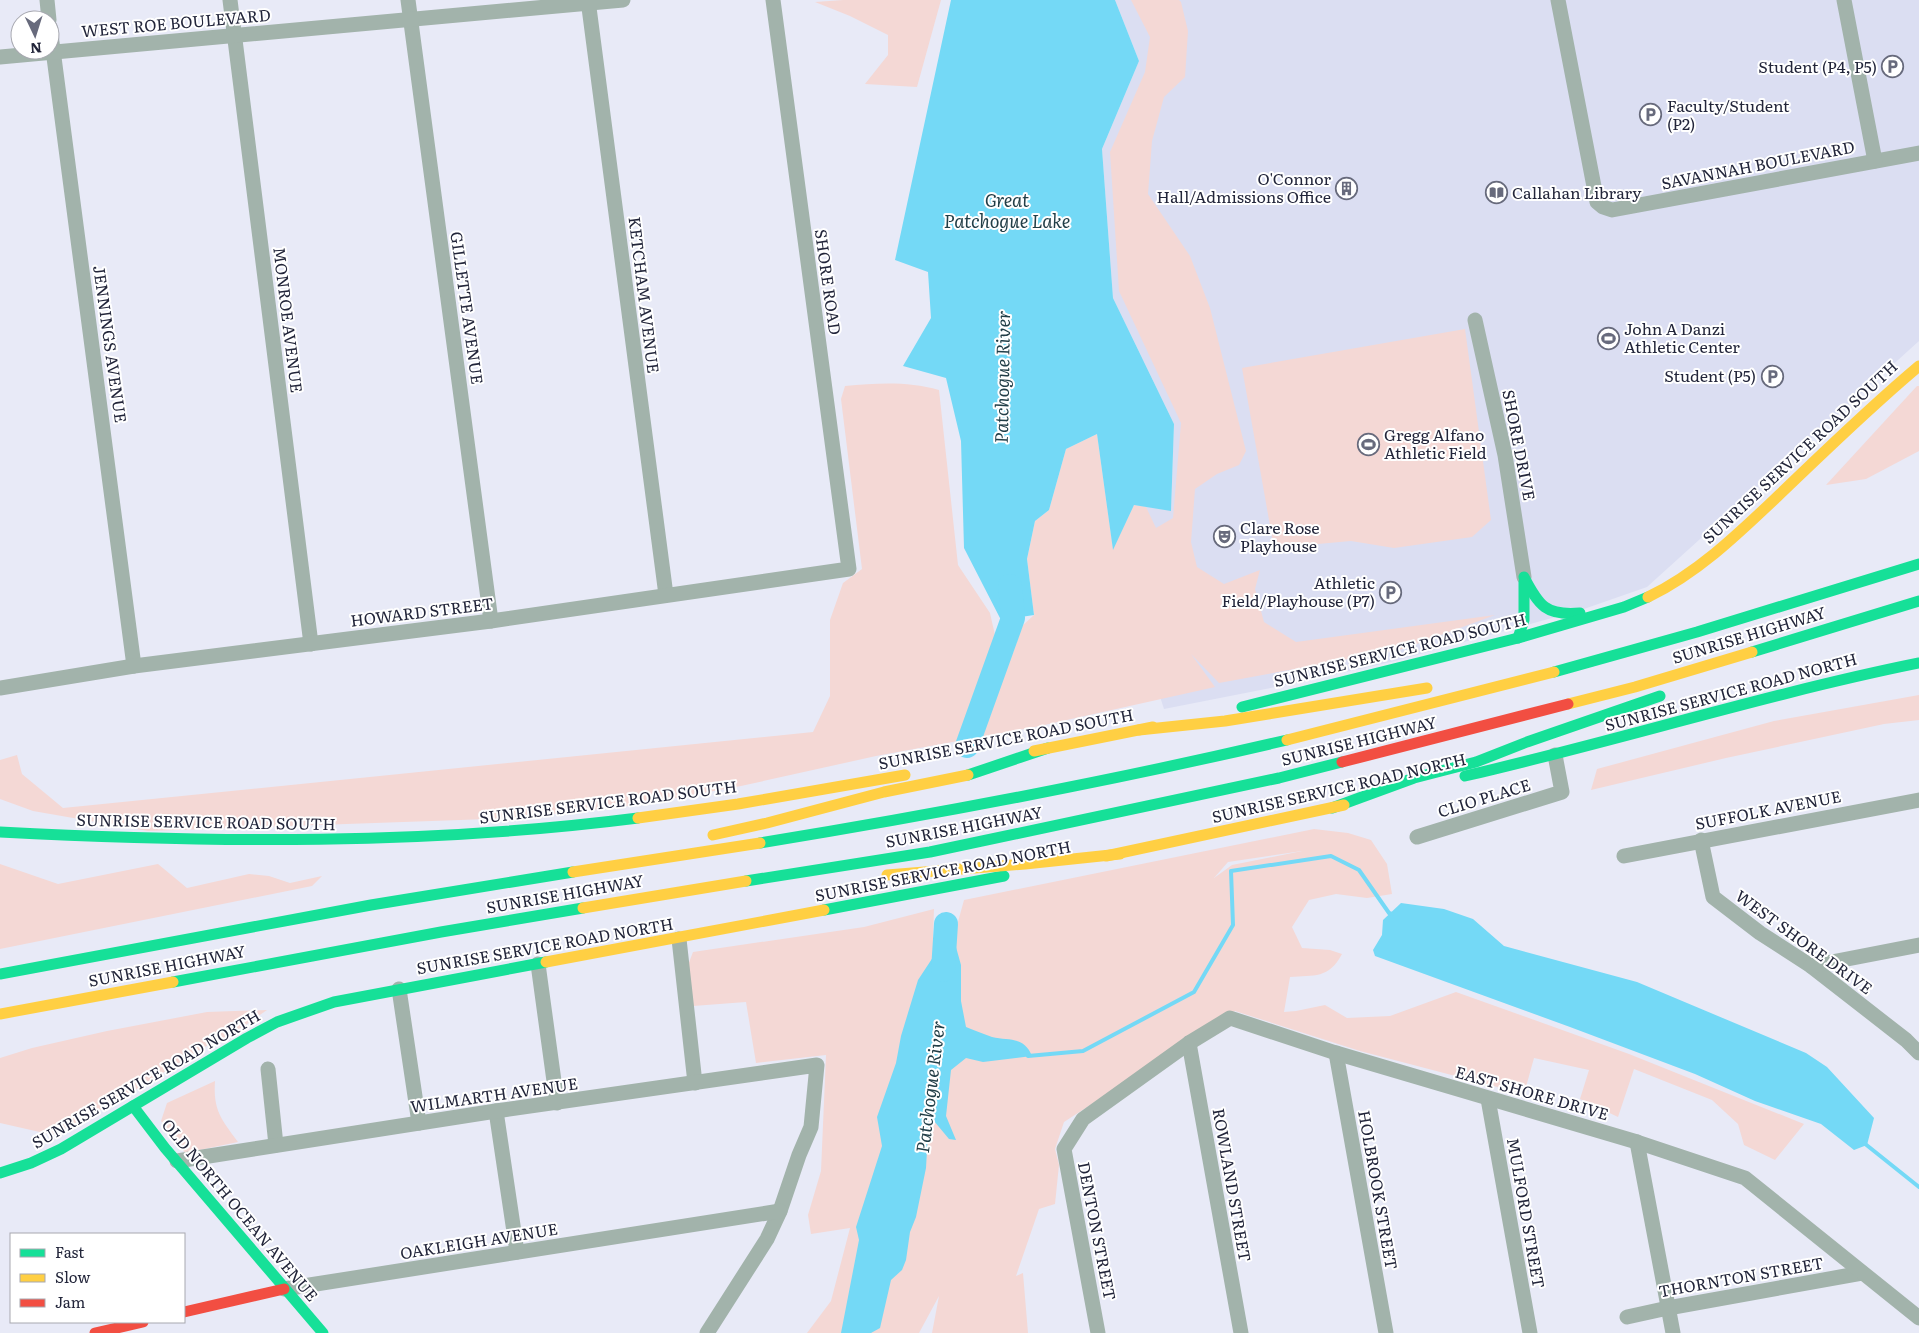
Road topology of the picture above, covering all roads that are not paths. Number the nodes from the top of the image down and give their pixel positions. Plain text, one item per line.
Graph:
1 (230, 0) edge
2 (408, 0) edge
3 (623, 0) edge
4 (773, 0) edge
5 (1558, 0) edge
6 (1844, 0) edge
7 (588, 2) edge
8 (410, 20) junction
9 (234, 36) junction
10 (60, 51) edge
11 (54, 60) edge
12 (1919, 153) edge
13 (1875, 161) junction
14 (1475, 320) dead end
15 (1919, 366) edge
16 (1919, 564) edge
17 (849, 568) joint
18 (1524, 577) junction
19 (666, 594) junction
20 (1919, 601) edge
21 (1624, 607) junction
22 (1874, 614) junction
23 (491, 621) junction
24 (1518, 638) junction
25 (311, 644) junction
26 (1919, 663) edge
27 (1581, 665) junction
28 (134, 666) junction
29 (1728, 671) dead end
30 (1475, 680) dead end
31 (1437, 686) dead end
32 (0, 688) edge
33 (1675, 691) dead end
34 (1139, 730) junction
35 (1048, 748) junction
36 (1555, 755) junction
37 (960, 765) dead end
38 (912, 774) dead end
39 (1919, 800) edge
40 (1332, 808) junction
41 (0, 832) edge
42 (700, 837) dead end
43 (1417, 837) dead end
44 (1701, 840) junction
45 (672, 845) dead end
46 (1120, 854) junction
47 (1624, 856) dead end
48 (590, 870) junction
49 (879, 876) dead end
50 (830, 879) dead end
51 (704, 887) junction
52 (679, 939) junction
53 (1919, 945) edge
54 (538, 964) junction
55 (1811, 966) junction
56 (0, 974) edge
57 (399, 989) junction
58 (0, 1014) edge
59 (1189, 1043) junction
60 (1336, 1053) junction
61 (1919, 1053) edge
62 (268, 1069) dead end
63 (695, 1083) junction
64 (1113, 1097) joint
65 (1488, 1099) junction
66 (557, 1103) junction
67 (134, 1106) junction
68 (496, 1111) junction
69 (419, 1123) junction
70 (1637, 1142) junction
71 (276, 1145) junction
72 (176, 1161) junction
73 (0, 1174) edge
74 (780, 1211) junction
75 (518, 1252) junction
76 (1862, 1273) junction
77 (284, 1289) junction
78 (1668, 1308) junction
79 (185, 1312) edge
80 (1627, 1317) dead end
81 (1919, 1318) edge
82 (139, 1323) edge
83 (95, 1333) edge
84 (323, 1333) edge
85 (706, 1333) edge
86 (1098, 1333) edge
87 (1241, 1333) edge
88 (1386, 1333) edge
89 (1530, 1333) edge
90 (1672, 1333) edge

1 - 9 street, MONROE AVENUE
2 - 8 street, GILLETTE AVENUE
3 - 7 street, WEST ROE BOULEVARD
4 - 17 street, SHORE ROAD
5 - 13 street, SAVANNAH BOULEVARD
6 - 13 street
7 - 8 street, WEST ROE BOULEVARD
7 - 19 street, KETCHAM AVENUE
8 - 9 street, WEST ROE BOULEVARD
8 - 23 street, GILLETTE AVENUE
9 - 10 street, WEST ROE BOULEVARD
9 - 25 street, MONROE AVENUE
11 - 28 street, JENNINGS AVENUE
12 - 13 street, SAVANNAH BOULEVARD
14 - 18 street, SHORE DRIVE
15 - 21 main road, SUNRISE SERVICE ROAD SOUTH
16 - 27 main road, SUNRISE HIGHWAY
17 - 19 street, HOWARD STREET
18 - 21 main road
18 - 24 main road
19 - 23 street, HOWARD STREET
20 - 22 main road, SUNRISE HIGHWAY
21 - 24 main road, SUNRISE SERVICE ROAD SOUTH
22 - 29 main road
22 - 51 main road, SUNRISE HIGHWAY
23 - 25 street, HOWARD STREET
24 - 34 main road, SUNRISE SERVICE ROAD SOUTH
25 - 28 street, HOWARD STREET
26 - 36 main road, SUNRISE SERVICE ROAD NORTH
27 - 30 main road
27 - 48 main road, SUNRISE HIGHWAY
28 - 32 street, HOWARD STREET
31 - 34 main road
33 - 40 main road
34 - 35 main road, SUNRISE SERVICE ROAD SOUTH
35 - 37 main road, SUNRISE SERVICE ROAD SOUTH
35 - 42 main road
36 - 40 main road, SUNRISE SERVICE ROAD NORTH
36 - 43 street, CLIO PLACE
38 - 41 main road, SUNRISE SERVICE ROAD SOUTH
39 - 44 street, SUFFOLK AVENUE
40 - 46 main road, SUNRISE SERVICE ROAD NORTH
44 - 47 street, SUFFOLK AVENUE
44 - 55 street, WEST SHORE DRIVE
45 - 48 main road
46 - 49 main road
46 - 52 main road, SUNRISE SERVICE ROAD NORTH
48 - 56 main road, SUNRISE HIGHWAY
50 - 51 main road
51 - 58 main road, SUNRISE HIGHWAY
52 - 54 main road, SUNRISE SERVICE ROAD NORTH
52 - 63 street
53 - 55 street
54 - 57 main road, SUNRISE SERVICE ROAD NORTH
54 - 66 street
55 - 61 street, WEST SHORE DRIVE
57 - 67 main road, SUNRISE SERVICE ROAD NORTH
57 - 69 street
59 - 60 street, EAST SHORE DRIVE
59 - 64 street, EAST SHORE DRIVE
59 - 87 street, ROWLAND STREET
60 - 65 street, EAST SHORE DRIVE
60 - 88 street, HOLBROOK STREET
62 - 71 street
63 - 66 street, WILMARTH AVENUE
63 - 74 street, WILMARTH AVENUE
64 - 86 street, DENTON STREET
65 - 70 street, EAST SHORE DRIVE
65 - 89 street, MULFORD STREET
66 - 68 street, WILMARTH AVENUE
67 - 72 main road, OLD NORTH OCEAN AVENUE
67 - 73 main road, SUNRISE SERVICE ROAD NORTH
68 - 69 street, WILMARTH AVENUE
68 - 75 street
69 - 71 street, WILMARTH AVENUE
70 - 76 street, EAST SHORE DRIVE
70 - 78 street
71 - 72 street, WILMARTH AVENUE
72 - 77 main road, OLD NORTH OCEAN AVENUE
74 - 75 street, OAKLEIGH AVENUE
74 - 85 street
75 - 77 street, OAKLEIGH AVENUE
76 - 78 street, THORNTON STREET
76 - 81 street, EAST SHORE DRIVE
77 - 79 main road, OAKLEIGH AVENUE
77 - 84 main road, OLD NORTH OCEAN AVENUE
78 - 80 street, THORNTON STREET
78 - 90 street
82 - 83 main road

